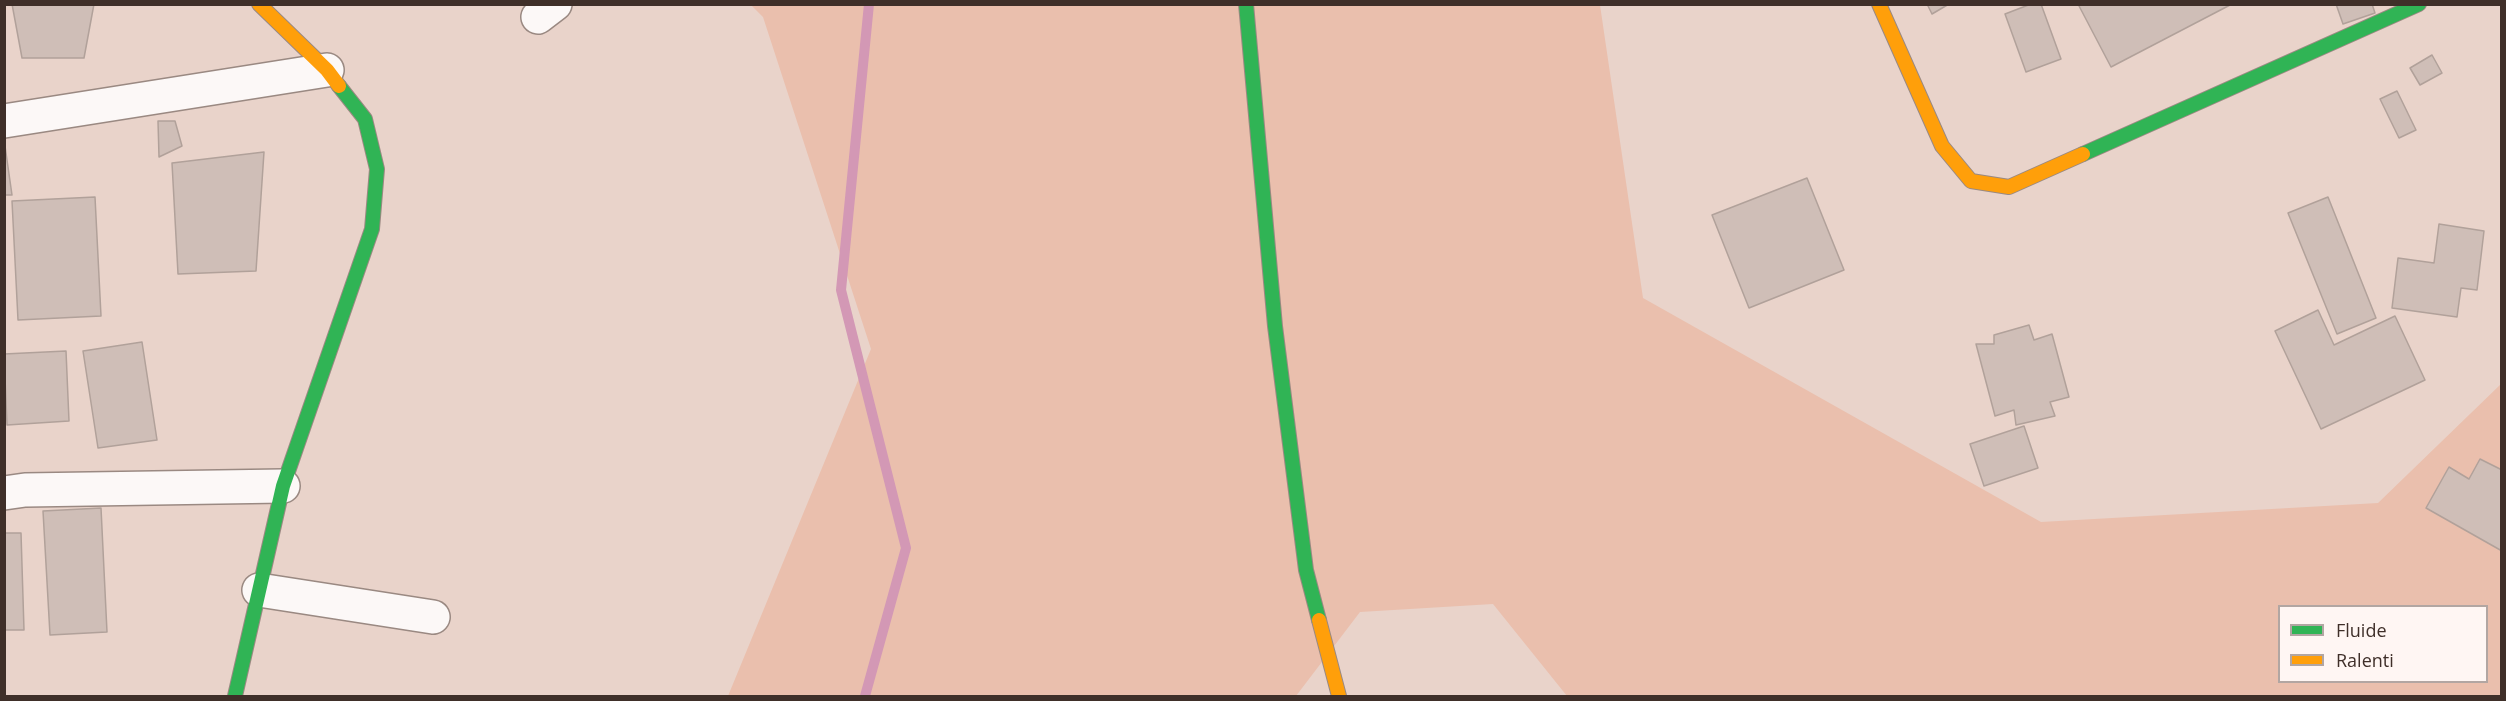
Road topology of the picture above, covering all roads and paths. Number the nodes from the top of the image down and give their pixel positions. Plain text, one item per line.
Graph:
1 (259, 4) edge
2 (1246, 4) edge
3 (1879, 4) edge
4 (2419, 4) edge
5 (327, 70) junction
6 (4, 121) edge
7 (283, 486) junction
8 (4, 493) edge
9 (259, 590) junction
10 (433, 617) dead end
11 (235, 696) edge
12 (1339, 696) edge

1 - 5 street
2 - 12 street
3 - 4 street
5 - 6 street
5 - 7 street
7 - 8 street
7 - 9 street
9 - 10 street
9 - 11 street

